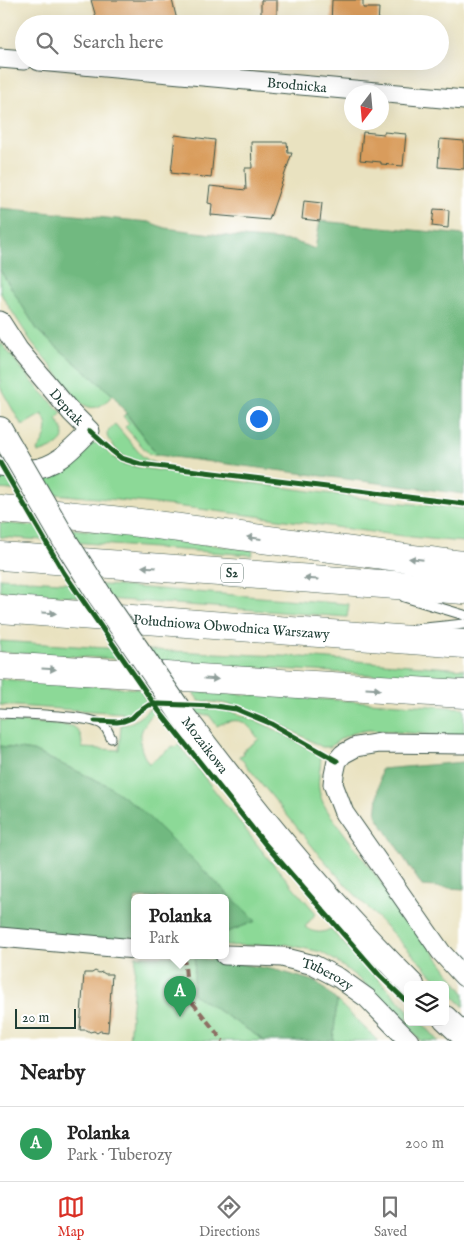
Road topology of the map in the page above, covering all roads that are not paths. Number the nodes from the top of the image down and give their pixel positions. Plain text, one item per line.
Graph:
1 (0, 58) edge
2 (15, 59) edge
3 (137, 70) edge
4 (464, 100) edge
5 (0, 322) edge
6 (4, 448) edge
7 (0, 509) edge
8 (0, 556) edge
9 (464, 565) edge
10 (352, 581) junction
11 (464, 590) edge
12 (0, 609) edge
13 (464, 615) edge
14 (464, 624) edge
15 (348, 635) junction
16 (464, 644) edge
17 (0, 666) edge
18 (464, 694) edge
19 (0, 713) edge
20 (111, 738) dead end
21 (464, 744) edge
22 (0, 937) edge
23 (131, 949) edge
24 (229, 955) edge
25 (464, 977) edge
26 (408, 981) edge
27 (449, 1022) edge
28 (464, 1036) edge
29 (408, 1041) edge

1 - 2 street
3 - 4 street, Brodnicka
5 - 6 street, Deptak
6 - 26 street, Mozaikowa, bridge
9 -> 7 highway
10 -> 8 highway, S2
10 - 11 highway, S2
10 - 13 lane
12 -> 15 highway, Południowa Obwodnica Warszawy
14 - 15 lane
15 - 16 highway, Południowa Obwodnica Warszawy
17 -> 18 highway
19 - 20 lane
21 - 25 street
22 - 23 street
24 - 29 street, Tuberozy
27 - 28 street

